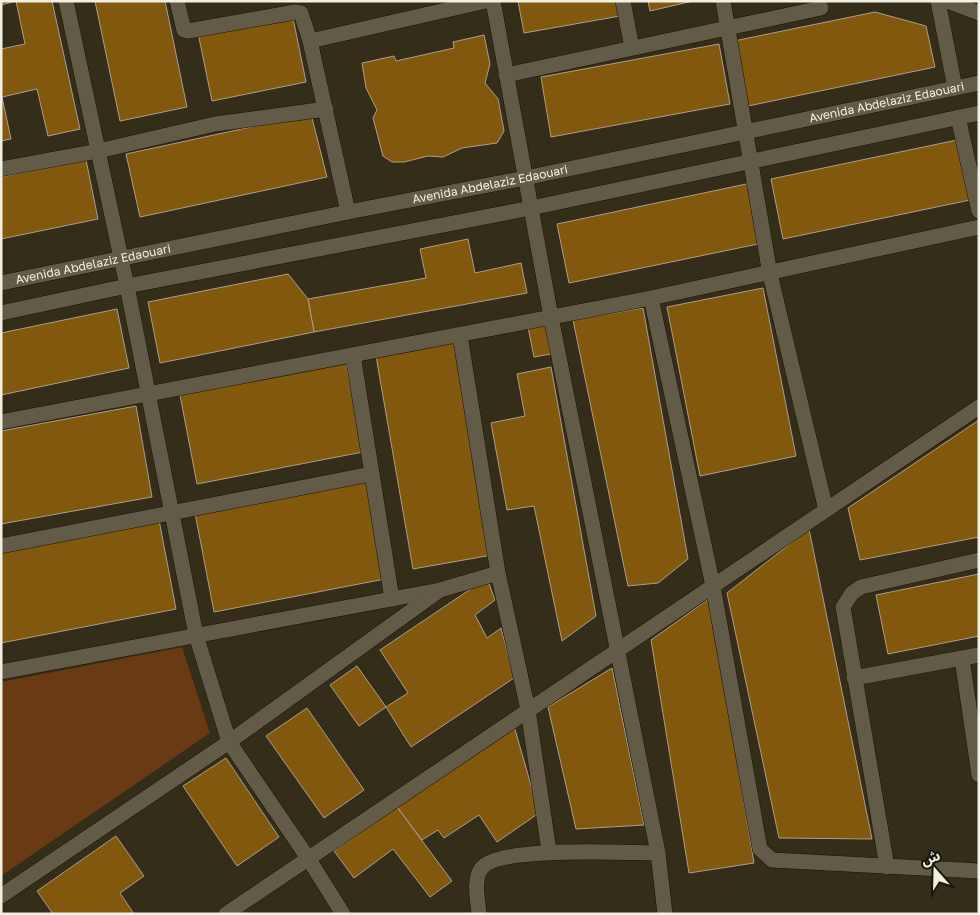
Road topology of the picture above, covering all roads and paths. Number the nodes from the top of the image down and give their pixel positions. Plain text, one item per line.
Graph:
1 (66, 1) edge
2 (177, 1) edge
3 (486, 1) edge
4 (493, 1) edge
5 (623, 1) edge
6 (723, 1) edge
7 (938, 1) edge
8 (948, 1) edge
9 (821, 8) dead end
10 (979, 13) edge
11 (728, 28) junction
12 (310, 42) junction
13 (632, 48) junction
14 (506, 75) junction
15 (979, 83) edge
16 (955, 88) junction
17 (326, 109) junction
18 (979, 113) edge
19 (958, 117) junction
20 (746, 132) junction
21 (98, 151) junction
22 (751, 160) junction
23 (1, 170) edge
24 (525, 178) junction
25 (530, 208) junction
26 (979, 211) edge
27 (348, 212) junction
28 (979, 227) edge
29 (121, 258) junction
30 (770, 274) junction
31 (1, 284) edge
32 (127, 286) junction
33 (651, 298) junction
34 (1, 313) edge
35 (551, 317) junction
36 (460, 335) junction
37 (353, 355) junction
38 (148, 395) junction
39 (979, 407) edge
40 (1, 422) edge
41 (371, 474) junction
42 (826, 510) junction
43 (170, 512) junction
44 (1, 546) edge
45 (979, 560) edge
46 (498, 573) junction
47 (713, 586) junction
48 (440, 590) junction
49 (392, 599) junction
50 (196, 635) junction
51 (617, 650) junction
52 (979, 656) edge
53 (962, 659) junction
54 (1, 672) edge
55 (854, 678) junction
56 (528, 710) junction
57 (229, 742) junction
58 (979, 775) edge
59 (549, 851) junction
60 (658, 854) junction
61 (308, 858) junction
62 (887, 867) junction
63 (979, 871) edge
64 (1, 896) edge
65 (226, 914) edge
66 (343, 914) edge
67 (479, 914) edge
68 (665, 914) edge

1 - 21 street
2 - 12 street
3 - 12 street
4 - 14 street
5 - 13 street
6 - 11 street
7 - 16 street
8 - 10 street
9 - 11 street
11 - 13 street
11 - 20 street
12 - 17 street
13 - 14 street
14 - 24 street
15 - 16 street, Avenida Abdelaziz Edaouari
16 - 20 street, Avenida Abdelaziz Edaouari
17 - 21 street
17 - 27 street
18 - 19 street
19 - 22 street
19 - 26 street
20 - 22 street
20 - 24 street, Avenida Abdelaziz Edaouari
21 - 23 street
21 - 29 street
22 - 25 street
22 - 30 street
24 - 25 street
24 - 27 street, Avenida Abdelaziz Edaouari
25 - 32 street
25 - 35 street
27 - 29 street, Avenida Abdelaziz Edaouari
28 - 30 street
29 - 31 street, Avenida Abdelaziz Edaouari
29 - 32 street
30 - 33 street
30 - 42 street
32 - 34 street
32 - 38 street
33 - 35 street
33 - 47 street
35 - 36 street
35 - 51 street
36 - 37 street
36 - 46 street
37 - 38 street
37 - 41 street
38 - 40 street
38 - 43 street
39 - 42 street
41 - 43 street
41 - 49 street
42 - 47 street
43 - 44 street
43 - 50 street
45 - 55 street
46 - 48 street
46 - 56 street
47 - 51 street
47 - 62 street
48 - 49 street
48 - 57 street
49 - 50 street
50 - 54 street
50 - 57 street
51 - 56 street
51 - 60 street
52 - 53 street
53 - 55 street
53 - 58 street
55 - 62 street
56 - 59 street
56 - 61 street
57 - 61 street
57 - 64 street
59 - 60 street
59 - 67 street
60 - 68 street
61 - 65 street
61 - 66 street
62 - 63 street

